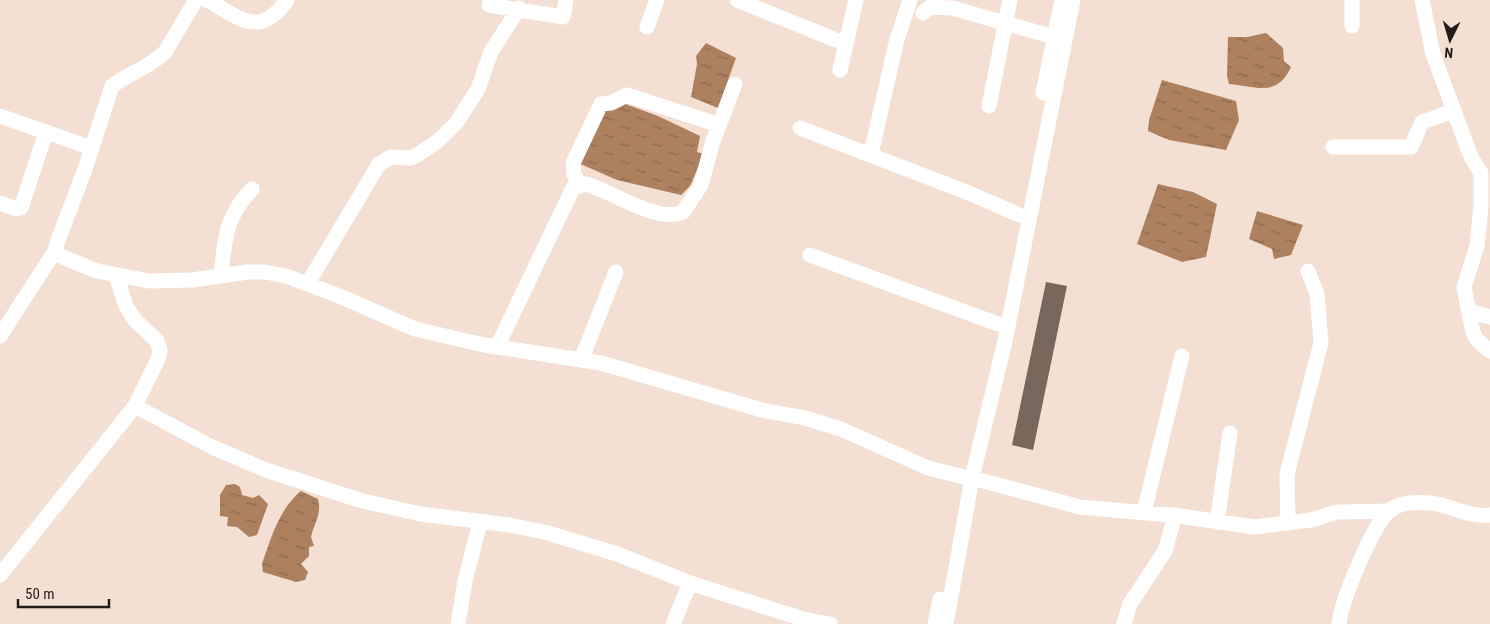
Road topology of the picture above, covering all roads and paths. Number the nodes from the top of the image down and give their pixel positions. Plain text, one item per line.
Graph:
1 (196, 0) edge
2 (207, 0) edge
3 (287, 0) edge
4 (491, 0) edge
5 (566, 0) edge
6 (657, 0) edge
7 (737, 0) edge
8 (856, 0) edge
9 (910, 0) edge
10 (1010, 0) edge
11 (1062, 0) edge
12 (1073, 0) edge
13 (1352, 0) edge
14 (1422, 0) edge
15 (519, 8) junction
16 (922, 13) dead end
17 (1006, 23) junction
18 (646, 26) dead end
19 (1352, 26) dead end
20 (1054, 37) junction
21 (846, 44) junction
22 (840, 70) dead end
23 (735, 84) dead end
24 (990, 106) dead end
25 (1454, 111) junction
26 (0, 116) edge
27 (719, 125) junction
28 (800, 128) dead end
29 (46, 132) junction
30 (1333, 147) dead end
31 (92, 148) junction
32 (870, 154) junction
33 (1485, 173) edge
34 (580, 184) junction
35 (252, 189) dead end
36 (0, 203) edge
37 (1019, 215) junction
38 (55, 251) junction
39 (810, 255) dead end
40 (1308, 271) dead end
41 (616, 272) dead end
42 (116, 275) junction
43 (221, 275) junction
44 (308, 283) junction
45 (1469, 311) junction
46 (1490, 317) edge
47 (998, 324) junction
48 (0, 336) edge
49 (497, 347) junction
50 (1490, 351) edge
51 (1182, 356) dead end
52 (581, 360) junction
53 (135, 406) junction
54 (1230, 433) dead end
55 (970, 478) junction
56 (1390, 511) junction
57 (1144, 512) junction
58 (1175, 515) junction
59 (1490, 515) edge
60 (480, 522) junction
61 (1217, 522) junction
62 (1288, 523) junction
63 (0, 575) edge
64 (690, 583) junction
65 (803, 621) edge
66 (458, 624) edge
67 (673, 624) edge
68 (830, 624) edge
69 (935, 624) edge
70 (946, 624) edge
71 (1124, 624) edge
72 (1338, 624) edge

1 - 31 street
2 - 3 street
4 - 15 street
5 - 15 street
6 - 18 street
7 - 21 street
8 - 21 street
9 - 32 street
10 - 17 street
11 - 20 street
12 - 55 street
13 - 19 street
14 - 25 street
15 - 44 street
16 - 17 street
17 - 20 street
17 - 24 street
20 - 37 street
21 - 22 street
23 - 27 street
25 - 30 street
25 - 33 street
26 - 29 street
27 - 34 street
27 - 34 street
28 - 32 street
29 - 31 street
29 - 36 street
31 - 38 street
32 - 37 street
33 - 45 street
34 - 49 street
35 - 43 street
37 - 47 street
38 - 42 street
38 - 48 street
39 - 47 street
40 - 62 street
41 - 52 street
42 - 43 street
42 - 53 street
43 - 44 street
44 - 49 street
45 - 46 street
45 - 50 street
47 - 55 street
49 - 52 street
51 - 57 street
52 - 55 street
53 - 60 street
53 - 63 street
54 - 61 street
55 - 57 street
55 - 69 street
55 - 70 street
56 - 59 street
56 - 62 street
56 - 72 street
57 - 58 street
58 - 61 street
58 - 71 street
60 - 64 street
60 - 66 street
61 - 62 street
64 - 65 street
64 - 67 street
65 - 68 street

